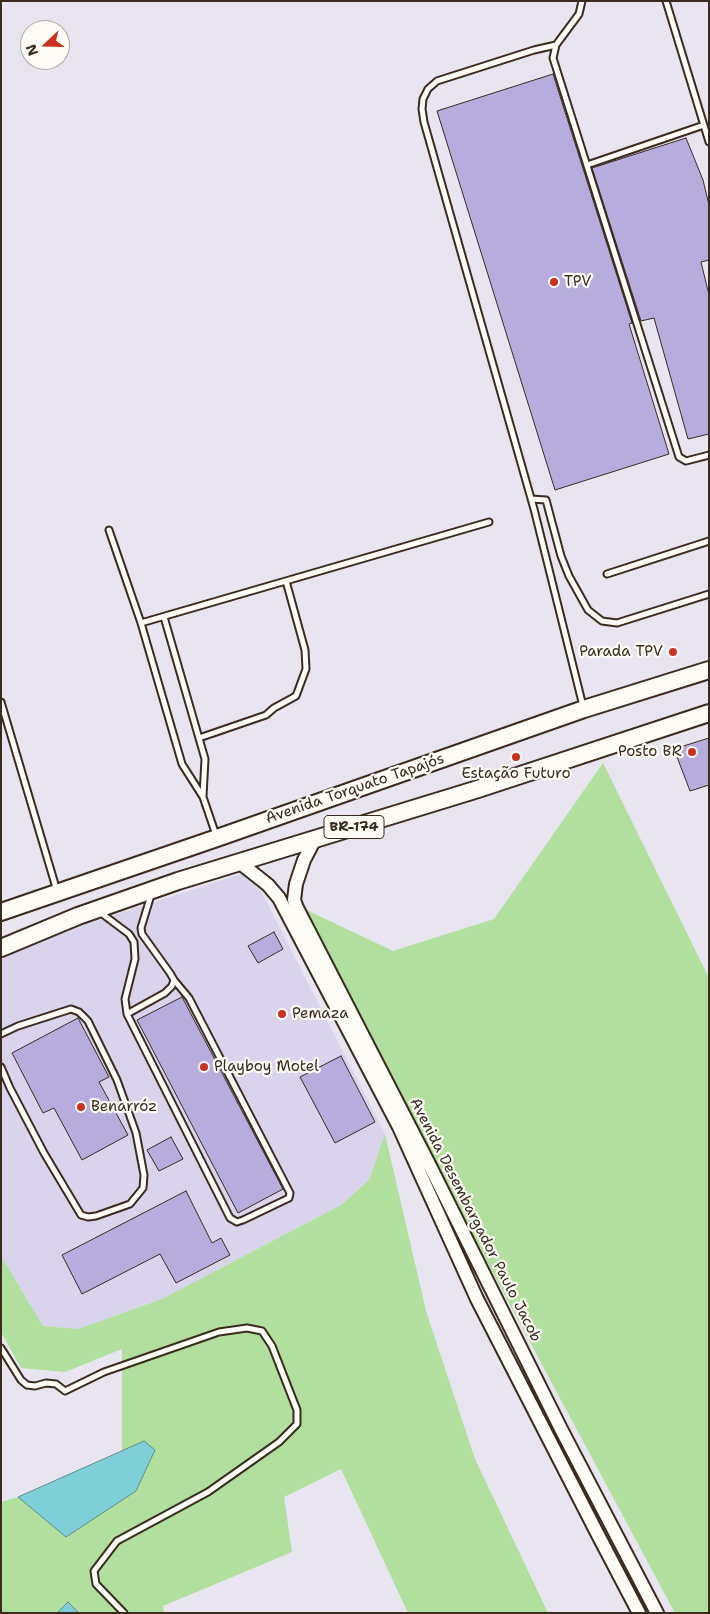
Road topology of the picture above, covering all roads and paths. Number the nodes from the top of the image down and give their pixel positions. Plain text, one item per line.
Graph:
1 (582, 1) edge
2 (666, 1) edge
3 (556, 45) junction
4 (704, 125) junction
5 (709, 142) edge
6 (587, 165) junction
7 (709, 455) edge
8 (532, 498) junction
9 (489, 522) dead end
10 (109, 530) dead end
11 (709, 541) edge
12 (607, 574) dead end
13 (286, 581) junction
14 (709, 594) edge
15 (164, 617) junction
16 (140, 623) junction
17 (709, 670) edge
18 (1, 702) edge
19 (584, 709) junction
20 (709, 713) edge
21 (199, 738) junction
22 (203, 797) junction
23 (217, 838) junction
24 (315, 839) junction
25 (239, 862) junction
26 (153, 890) junction
27 (57, 891) junction
28 (97, 909) junction
29 (1, 912) edge
30 (78, 916) junction
31 (1, 936) edge
32 (1, 948) edge
33 (174, 980) junction
34 (127, 1014) junction
35 (1, 1034) edge
36 (1, 1067) edge
37 (508, 1323) junction
38 (493, 1330) junction
39 (1, 1348) edge
40 (124, 1613) edge
41 (639, 1613) edge
42 (657, 1613) edge

1 - 3 lane
2 - 4 lane
3 - 6 lane
3 - 8 lane
4 - 5 lane
4 - 6 lane
6 - 7 lane
8 - 14 lane
8 - 19 lane
9 - 13 lane
10 - 16 lane
11 - 12 lane
13 - 15 lane
13 - 21 lane
15 - 16 lane
15 - 21 lane
16 - 22 lane
17 - 19 highway, Avenida Torquato Tapajós / BR-174
18 - 27 lane
19 - 23 highway, Avenida Torquato Tapajós / BR-174
20 - 24 highway, BR-174
21 - 22 lane
22 - 23 lane
23 - 27 highway, Avenida Torquato Tapajós / BR-174
24 - 25 highway, BR-174
24 - 37 street, Avenida Desembargador Paulo Jacob
25 - 26 highway, BR-174
25 - 38 street, Avenida Desembargador Paulo Jacob
26 - 28 highway, BR-174
26 - 33 lane
27 - 29 highway, Avenida Torquato Tapajós / BR-174
28 - 30 highway, BR-174
28 - 34 lane
30 - 31 highway
30 - 32 highway, BR-174
33 - 34 lane
33 - 34 lane
35 - 36 lane
37 - 38 street
37 - 42 street, Avenida Desembargador Paulo Jacob
38 - 41 street, Avenida Desembargador Paulo Jacob
39 - 40 lane

